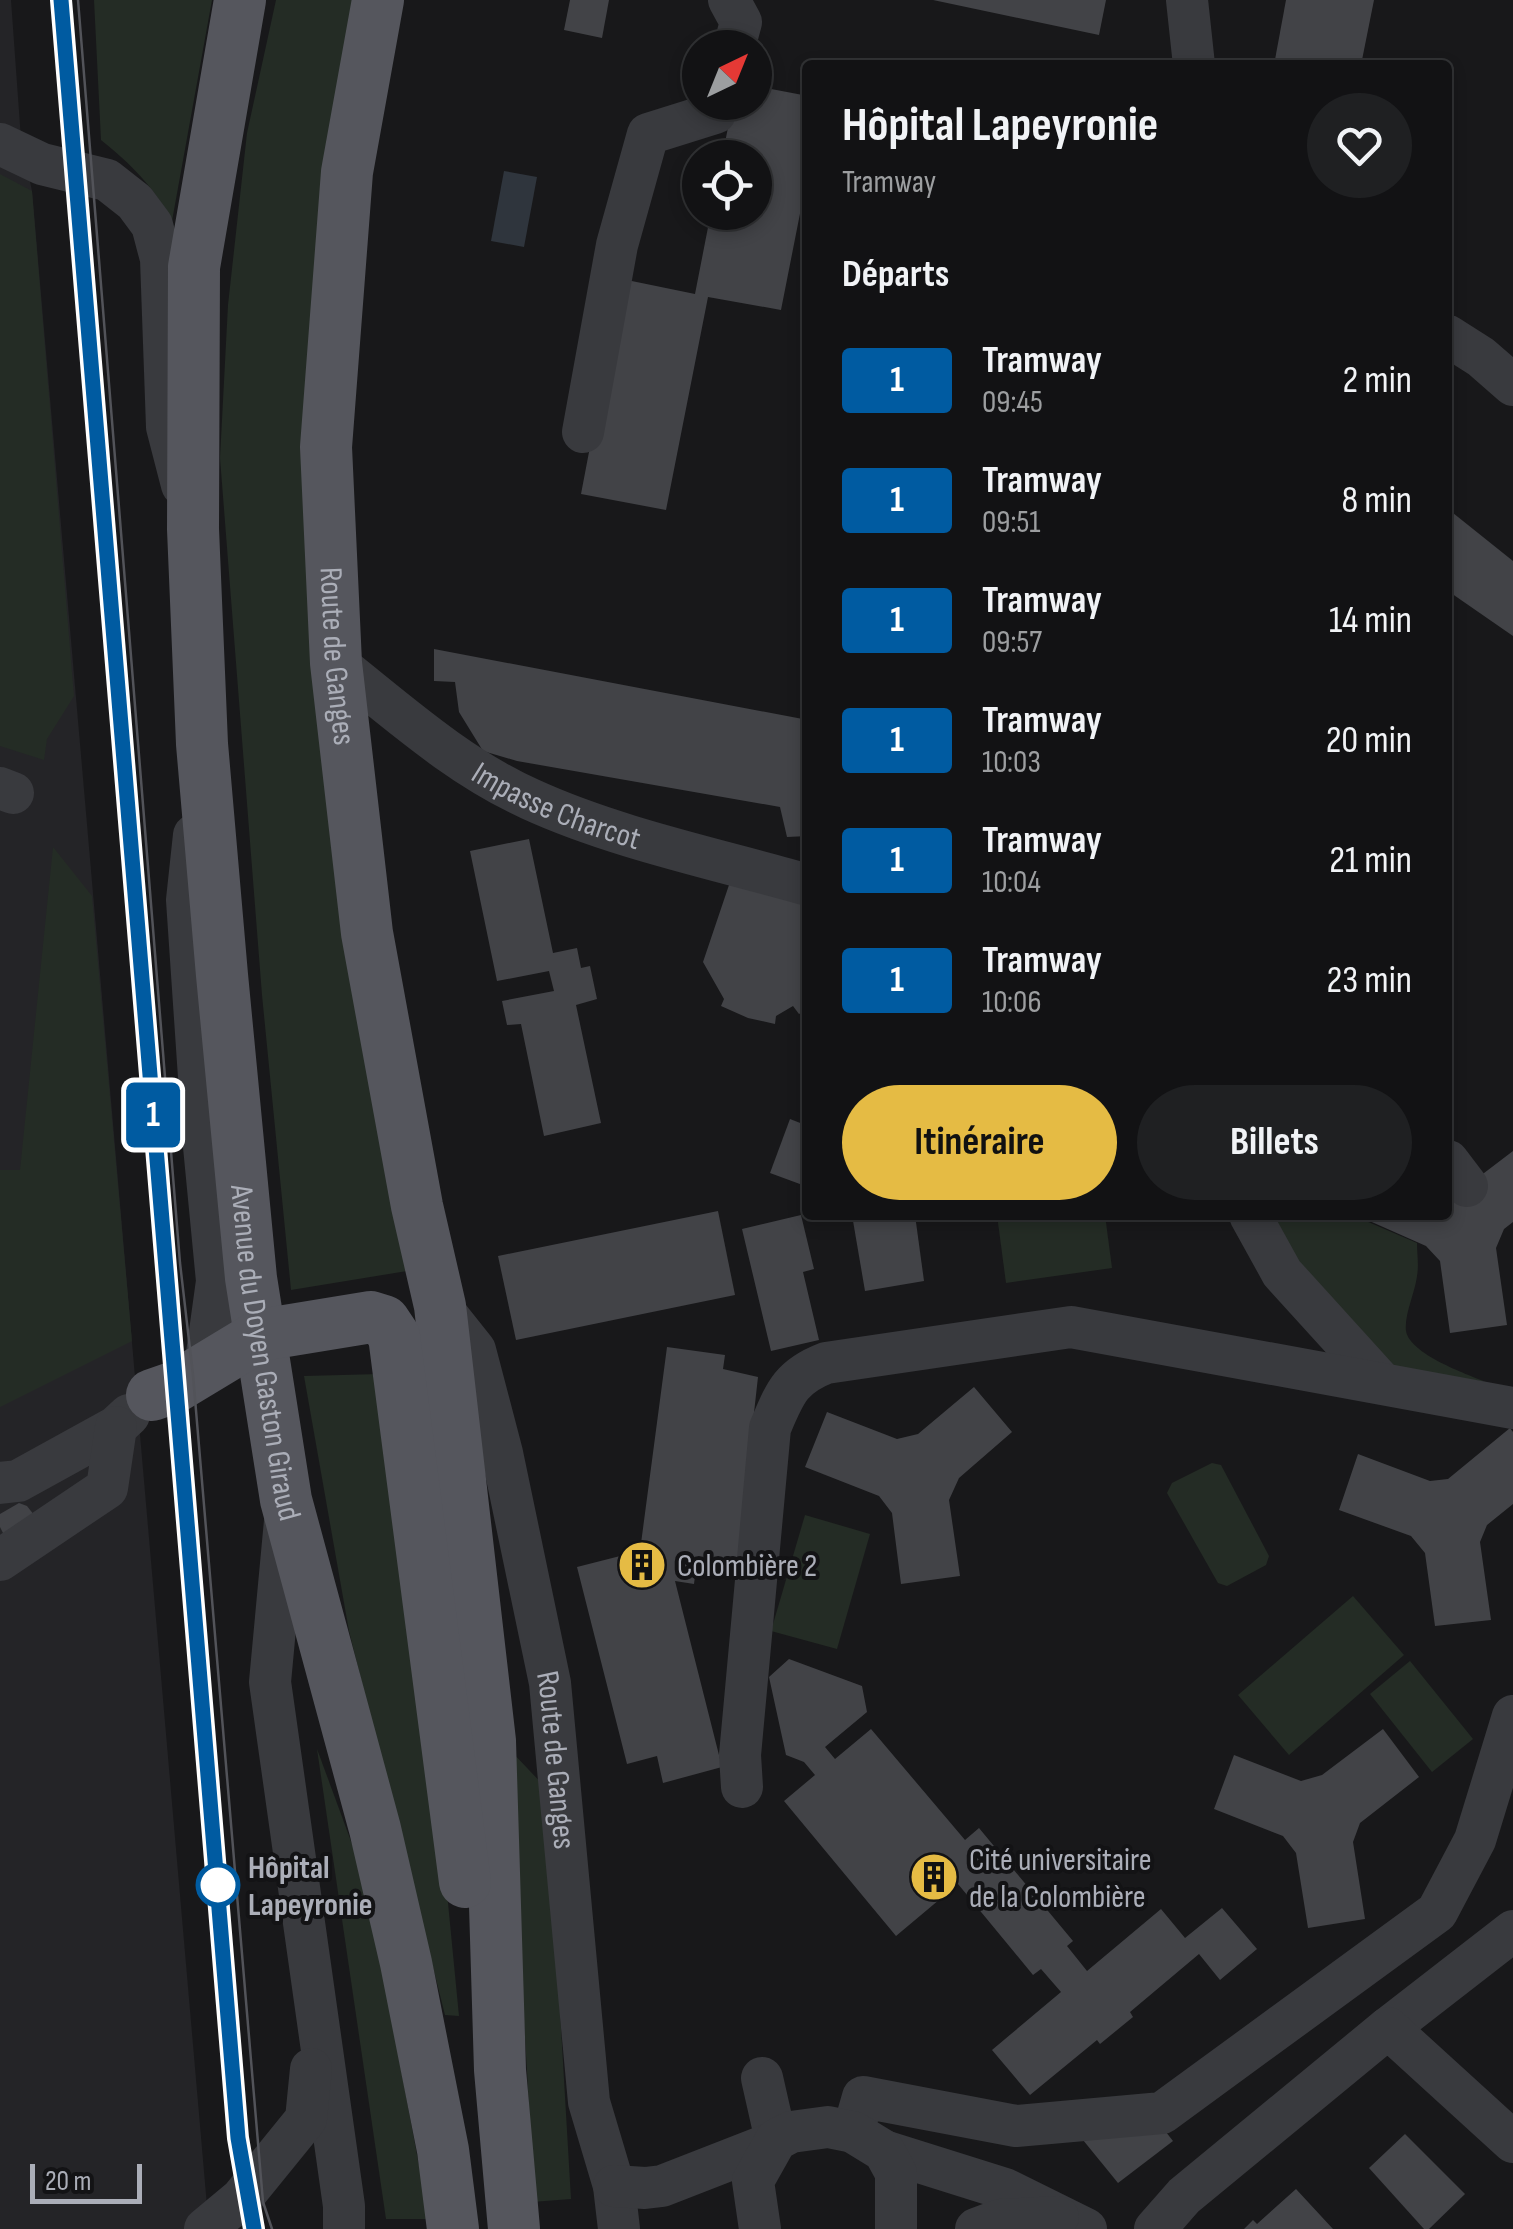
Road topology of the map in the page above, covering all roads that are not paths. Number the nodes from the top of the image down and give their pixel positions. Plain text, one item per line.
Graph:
1 (240, 0) edge
2 (378, 0) edge
3 (729, 0) edge
4 (1186, 0) edge
5 (739, 30) edge
6 (1193, 60) edge
7 (693, 120) edge
8 (0, 144) edge
9 (1452, 339) edge
10 (1513, 385) edge
11 (583, 432) dead end
12 (193, 529) junction
13 (336, 663) junction
14 (202, 744) junction
15 (802, 883) edge
16 (1253, 1220) edge
17 (440, 1306) junction
18 (261, 1336) junction
19 (204, 1368) junction
20 (1380, 1382) junction
21 (1513, 1408) edge
22 (134, 1411) junction
23 (0, 1468) edge
24 (0, 1483) edge
25 (286, 1500) junction
26 (0, 1505) edge
27 (0, 1560) edge
28 (1513, 1716) edge
29 (742, 1787) dead end
30 (1513, 1931) edge
31 (316, 2018) junction
32 (1388, 2028) junction
33 (500, 2070) junction
34 (762, 2078) dead end
35 (867, 2126) junction
36 (775, 2141) junction
37 (1513, 2142) edge
38 (614, 2186) junction
39 (1072, 2223) edge
40 (205, 2229) edge
41 (344, 2229) edge
42 (453, 2229) edge
43 (514, 2229) edge
44 (619, 2229) edge
45 (760, 2229) edge
46 (896, 2229) edge
47 (976, 2229) edge
48 (1155, 2229) edge

1 - 12 main road, Avenue du Doyen Gaston Giraud
2 - 13 main road, Route de Ganges
3 - 5 street
4 - 6 street
7 - 11 street
8 - 12 street, Avenue du Doyen Gaston Giraud
9 - 10 street
12 - 14 main road, Avenue du Doyen Gaston Giraud
13 - 15 street, Impasse Charcot
13 - 17 main road, Route de Ganges
14 - 18 main road, Avenue du Doyen Gaston Giraud
14 - 19 street, Avenue du Doyen Gaston Giraud
16 - 20 street
17 - 33 main road, Route de Ganges
17 - 38 street, Route de Ganges
18 - 19 main road
18 - 25 main road, Avenue du Doyen Gaston Giraud
18 - 33 main road
19 - 22 main road
20 - 21 street
20 - 29 street
22 - 23 street
22 - 24 street
22 - 26 street
22 - 27 street
25 - 31 street, Avenue du Doyen Gaston Giraud
25 - 42 main road
28 - 35 street
30 - 32 street
31 - 40 street, Avenue du Doyen Gaston Giraud
31 - 41 street, Avenue du Doyen Gaston Giraud
32 - 37 street
32 - 48 street
33 - 43 main road, Route de Ganges
34 - 36 street
35 - 36 street
35 - 39 street
35 - 46 street
36 - 38 street
36 - 45 street
38 - 44 street, Route de Ganges
39 - 47 street

